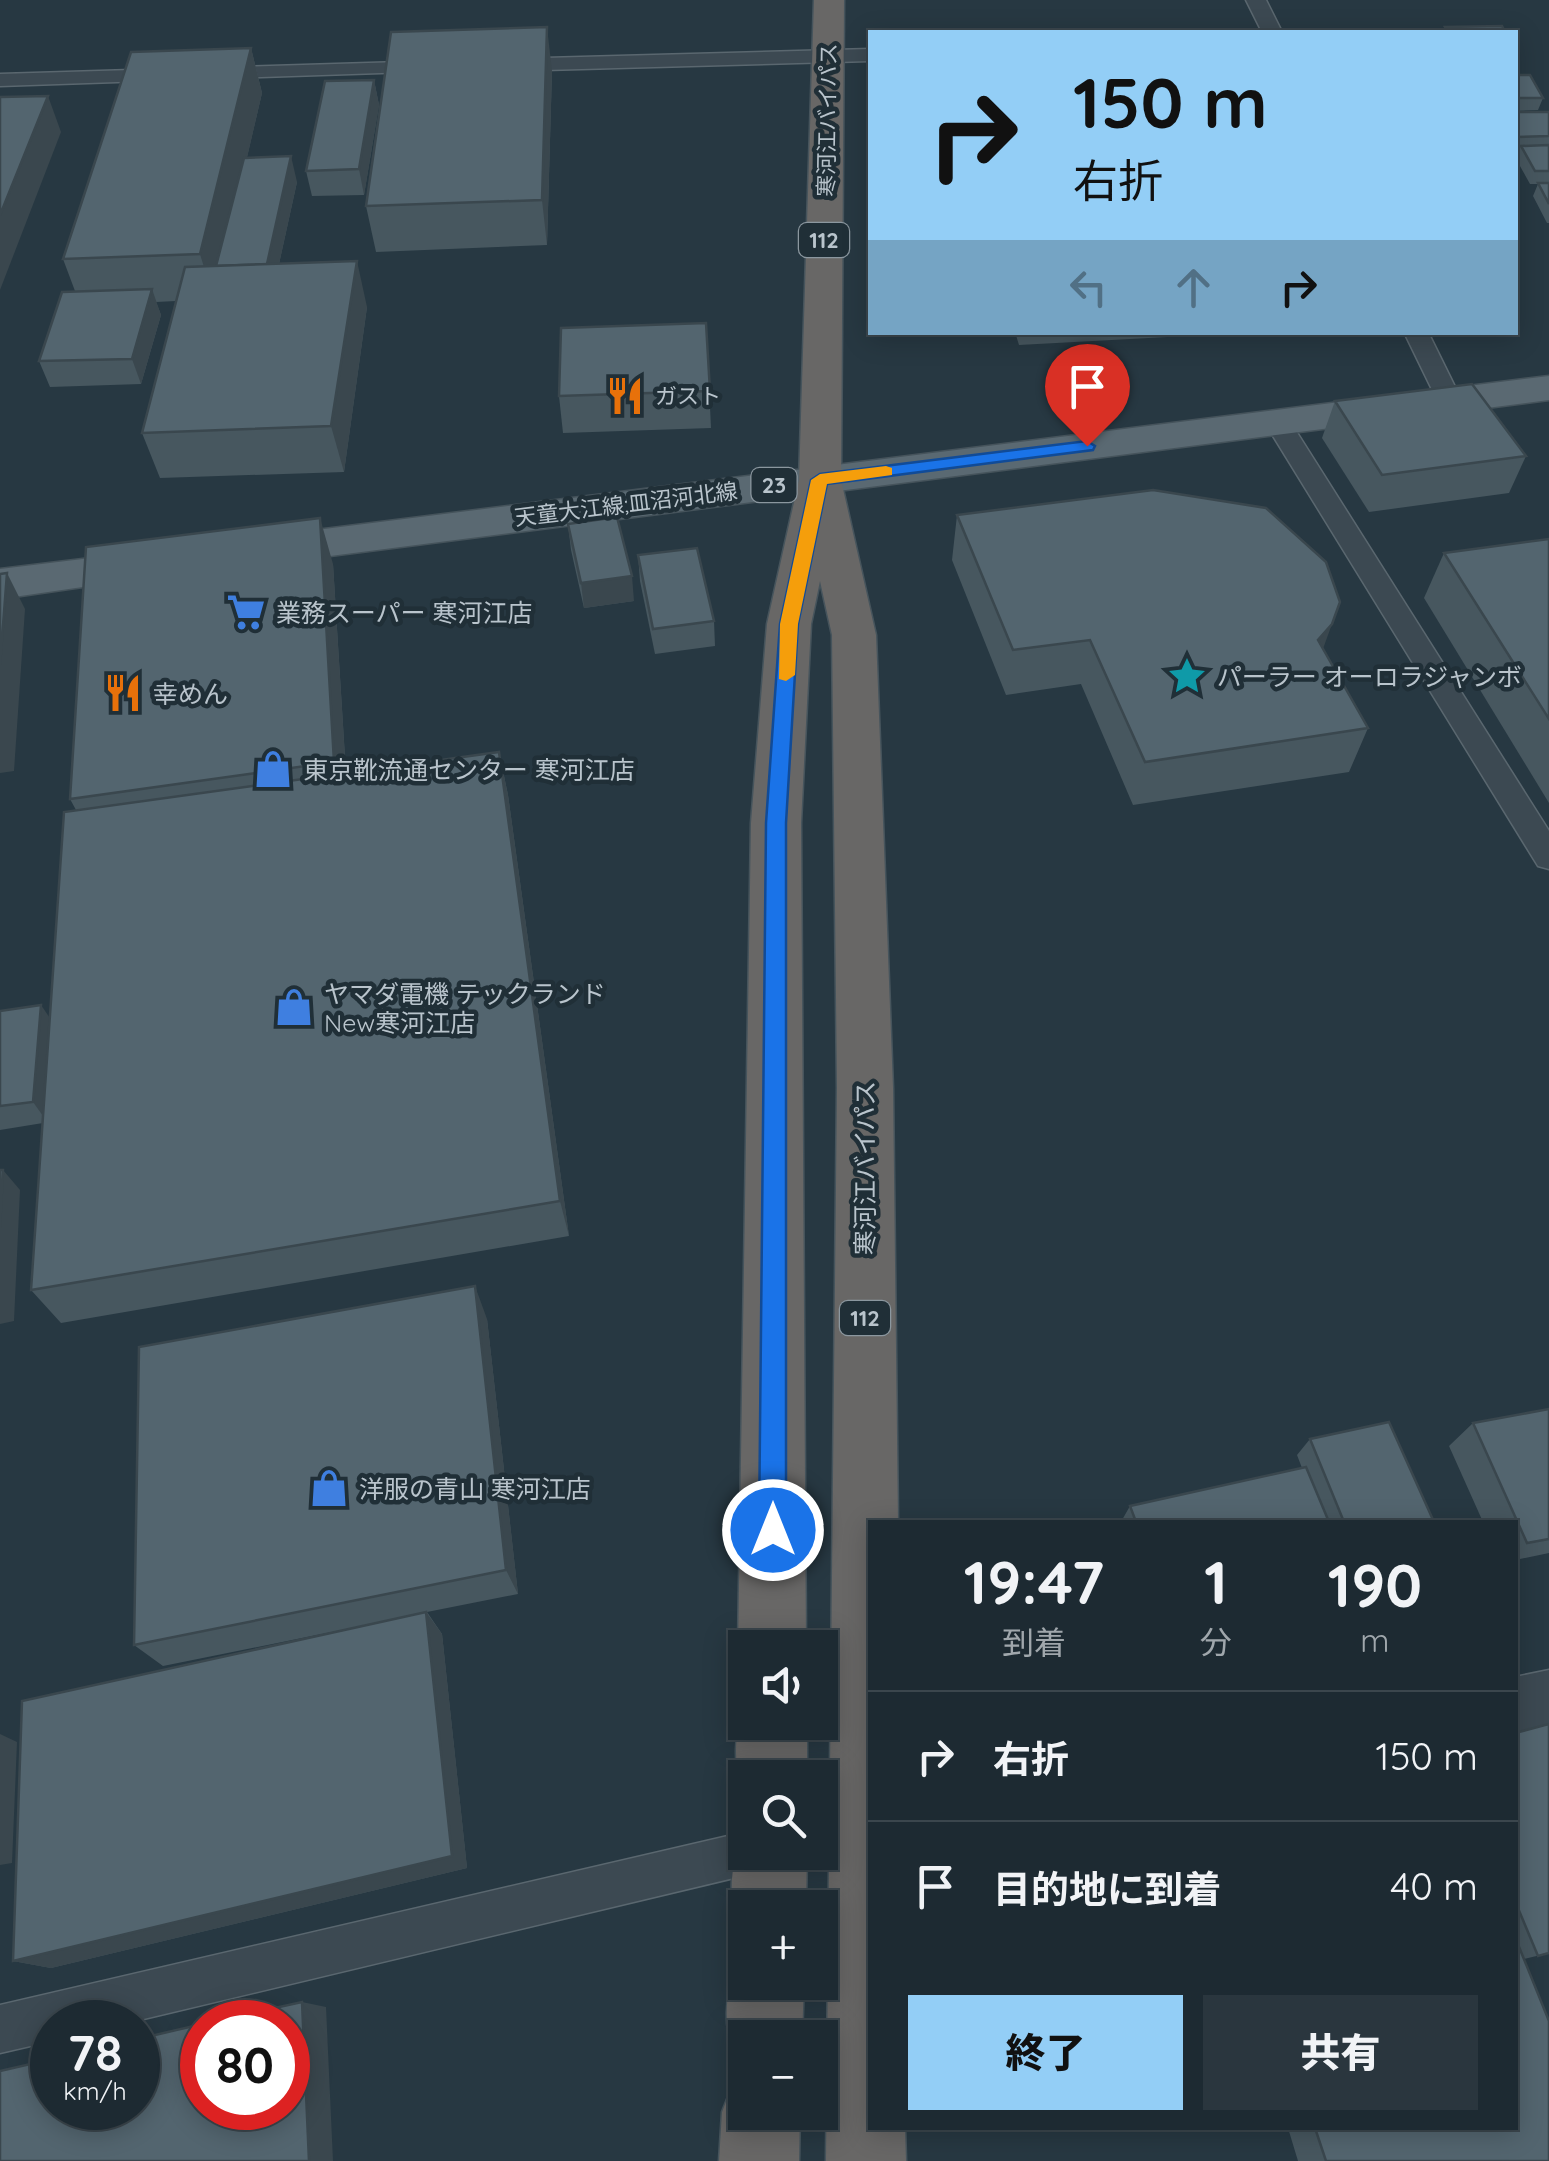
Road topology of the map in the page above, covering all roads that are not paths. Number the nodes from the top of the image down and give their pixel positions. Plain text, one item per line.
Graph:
1 (830, 0) edge
2 (1256, 0) edge
3 (1271, 30) edge
4 (868, 55) edge
5 (828, 56) junction
6 (493, 66) edge
7 (453, 67) edge
8 (0, 80) edge
9 (1417, 335) edge
10 (1549, 388) edge
11 (1448, 401) junction
12 (1278, 422) junction
13 (820, 480) junction
14 (0, 584) edge
15 (1549, 857) edge
16 (772, 1630) edge
17 (1549, 1705) edge
18 (1518, 1711) edge
19 (867, 1854) edge
20 (728, 1859) edge
21 (0, 2029) edge
22 (760, 2130) edge
23 (759, 2161) edge
24 (866, 2161) edge

1 - 5 highway, 寒河江バイパス / 112
2 - 3 lane
4 - 5 lane
5 - 6 lane
5 - 13 highway, 寒河江バイパス / 112
7 - 8 lane
9 - 11 lane
10 - 11 main road, 天童大江線;皿沼河北線 / 23
11 - 12 main road, 天童大江線;皿沼河北線 / 23
12 - 13 main road, 天童大江線;皿沼河北線 / 23
12 - 15 lane
13 - 14 main road, 天童大江線;皿沼河北線 / 23
13 - 16 highway, 寒河江バイパス / 112
13 - 19 highway, 寒河江バイパス / 112
17 - 18 street
19 - 24 highway, 寒河江バイパス / 112
20 - 21 lane
22 - 23 highway

